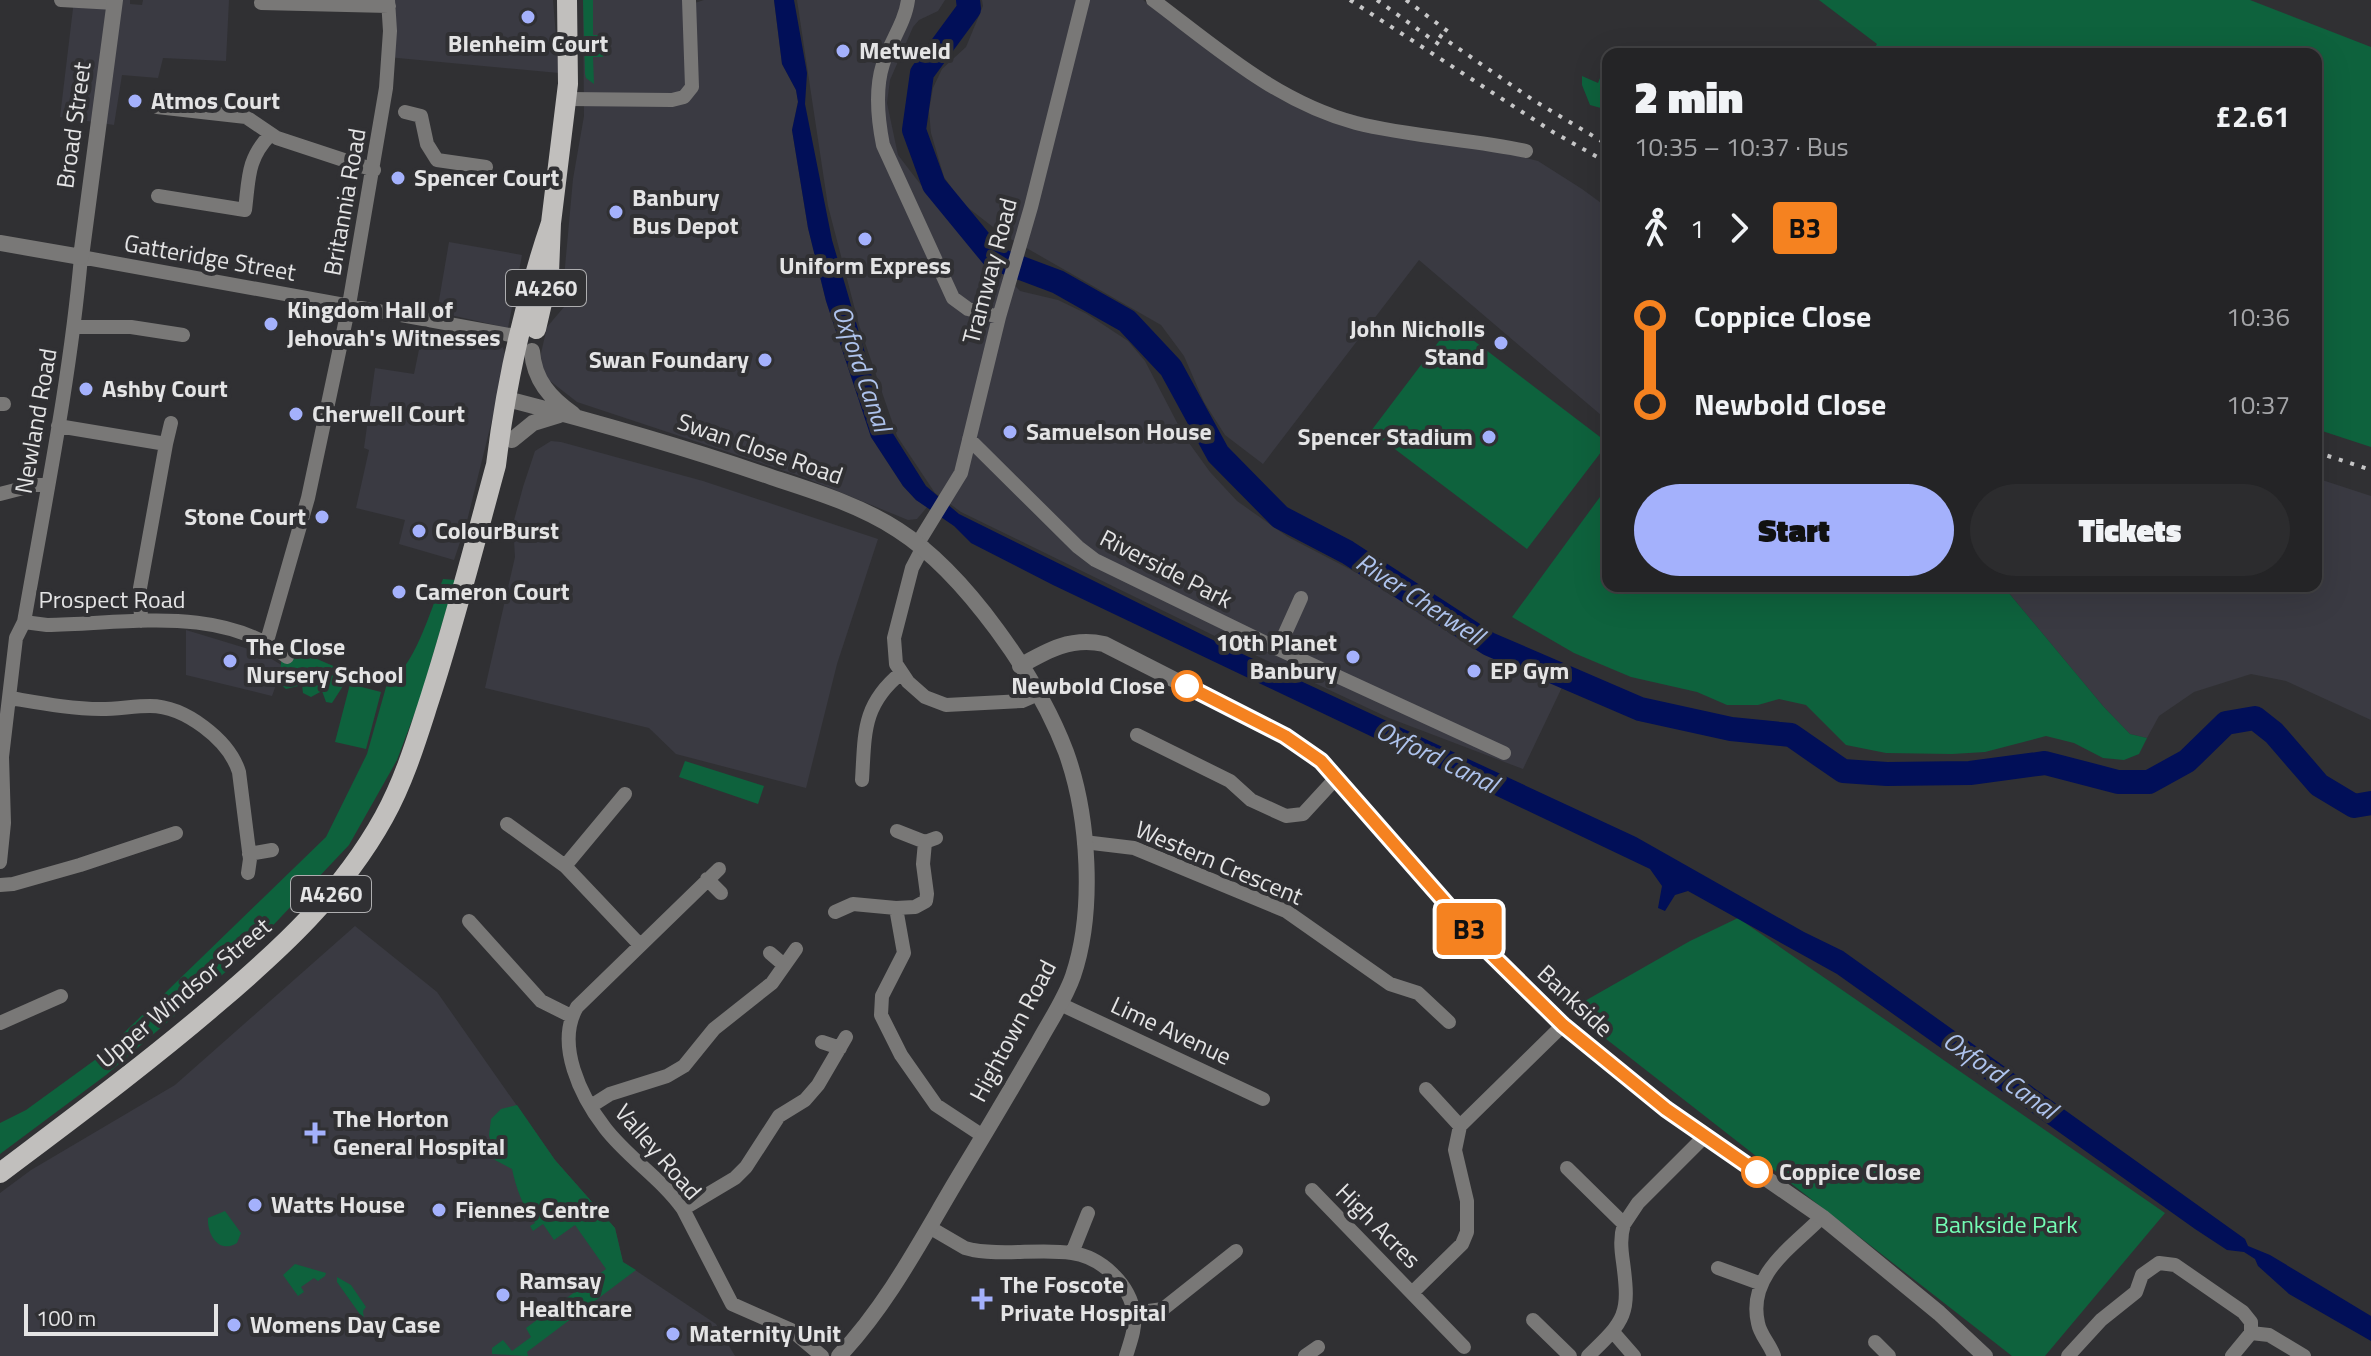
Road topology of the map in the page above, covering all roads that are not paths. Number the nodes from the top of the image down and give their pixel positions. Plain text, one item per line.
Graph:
1 (61, 0) edge
2 (567, 0) edge
3 (689, 0) edge
4 (908, 0) edge
5 (1083, 0) edge
6 (1153, 0) edge
7 (115, 2) edge
8 (280, 2) edge
9 (261, 3) dead end
10 (389, 3) edge
11 (566, 105) junction
12 (157, 107) dead end
13 (405, 112) dead end
14 (270, 135) junction
15 (1526, 151) dead end
16 (486, 167) dead end
17 (374, 170) junction
18 (158, 196) dead end
19 (0, 243) edge
20 (81, 257) junction
21 (349, 305) junction
22 (999, 317) junction
23 (74, 327) junction
24 (183, 335) dead end
25 (526, 344) junction
26 (514, 401) junction
27 (580, 419) junction
28 (171, 423) dead end
29 (58, 426) junction
30 (969, 439) junction
31 (512, 440) junction
32 (166, 444) junction
33 (496, 465) junction
34 (48, 485) junction
35 (0, 494) edge
36 (920, 545) junction
37 (1301, 598) dead end
38 (141, 621) junction
39 (24, 622) junction
40 (16, 638) junction
41 (0, 641) edge
42 (267, 641) junction
43 (1278, 649) junction
44 (287, 657) dead end
45 (1020, 666) junction
46 (901, 673) junction
47 (1038, 694) junction
48 (10, 698) junction
49 (1137, 735) dead end
50 (1504, 753) dead end
51 (1337, 777) junction
52 (862, 780) dead end
53 (625, 794) dead end
54 (507, 824) dead end
55 (897, 831) dead end
56 (176, 833) dead end
57 (1084, 842) junction
58 (272, 850) dead end
59 (249, 854) junction
60 (0, 862) edge
61 (565, 866) junction
62 (248, 873) dead end
63 (0, 885) edge
64 (721, 893) dead end
65 (896, 908) junction
66 (835, 912) dead end
67 (469, 921) dead end
68 (639, 944) junction
69 (796, 949) dead end
70 (770, 953) dead end
71 (784, 965) junction
72 (61, 996) dead end
73 (1060, 1004) junction
74 (571, 1016) junction
75 (1449, 1022) dead end
76 (0, 1023) edge
77 (1563, 1025) junction
78 (822, 1042) dead end
79 (1426, 1089) dead end
80 (1263, 1099) dead end
81 (591, 1106) junction
82 (1460, 1126) junction
83 (983, 1136) junction
84 (1705, 1136) junction
85 (1567, 1168) dead end
86 (0, 1173) edge
87 (1312, 1190) dead end
88 (683, 1209) junction
89 (1088, 1213) dead end
90 (1822, 1217) junction
91 (1624, 1224) junction
92 (929, 1227) junction
93 (1236, 1251) dead end
94 (1072, 1253) junction
95 (1718, 1268) dead end
96 (1759, 1283) junction
97 (1413, 1292) junction
98 (1134, 1313) junction
99 (1533, 1320) dead end
100 (1613, 1332) junction
101 (2251, 1333) junction
102 (1875, 1342) dead end
103 (1318, 1347) dead end
104 (1464, 1347) dead end
105 (822, 1356) edge
106 (839, 1356) edge
107 (1126, 1356) edge
108 (1305, 1356) edge
109 (1570, 1356) edge
110 (1588, 1356) edge
111 (1634, 1356) edge
112 (1774, 1356) edge
113 (1889, 1356) edge
114 (1985, 1356) edge
115 (2068, 1356) edge
116 (2232, 1356) edge
117 (2304, 1356) edge

1 - 7 street
2 - 11 main road, A4260
3 - 11 street
4 - 22 street
5 - 22 street, Tramway Road
6 - 15 street
7 - 20 street, Broad Street
8 - 9 street
8 - 10 street
10 - 17 street, Britannia Road
11 - 25 main road, Upper Windsor Street / A4260
12 - 14 street
13 - 16 street
14 - 17 street
14 - 18 street
17 - 21 street, Britannia Road
19 - 20 street
20 - 21 street, Gatteridge Street
20 - 23 street, Newland Road
21 - 25 street, Gatteridge Street
21 - 42 street, Britannia Road
22 - 30 street, Tramway Road
23 - 24 street
23 - 29 street, Newland Road
25 - 26 main road, Upper Windsor Street / A4260
25 - 27 street, Swan Close Road
26 - 27 street, Swan Close Road
26 - 31 main road, Upper Windsor Street / A4260
26 - 33 main road, Upper Windsor Street / A4260
27 - 31 street, Swan Close Road
27 - 36 street, Swan Close Road
28 - 32 street
29 - 32 street
29 - 34 street, Newland Road
30 - 36 street, Tramway Road
30 - 43 street, Riverside Park
31 - 33 main road, Upper Windsor Street / A4260
32 - 38 street
33 - 86 main road, Upper Windsor Street / A4260
34 - 35 street
34 - 39 street, Newland Road
36 - 45 street, Hightown Road
36 - 46 street, Tramway Road
37 - 43 street
38 - 39 street, Prospect Road
38 - 42 street, Prospect Road
39 - 40 street, Newland Road
40 - 41 street
40 - 48 street
42 - 44 street, Prospect Road
43 - 50 street, Riverside Park
45 - 47 street, Hightown Road
45 - 51 street, Bankside
46 - 47 street
46 - 52 street
47 - 57 street, Hightown Road
48 - 59 street
48 - 60 street
49 - 51 street
51 - 77 street, Bankside
53 - 61 street
54 - 61 street
55 - 65 street
56 - 63 street
57 - 73 street, Hightown Road
57 - 75 street, Western Crescent
58 - 59 street
59 - 62 street
61 - 68 street
64 - 68 street
65 - 66 street
65 - 83 street
67 - 74 street
68 - 74 street
69 - 71 street
70 - 71 street
71 - 81 street
72 - 76 street
73 - 80 street, Lime Avenue
73 - 83 street, Hightown Road
74 - 81 street, Valley Road
77 - 82 street
77 - 84 street, Bankside
78 - 88 street
79 - 82 street
81 - 88 street, Valley Road
82 - 97 street, High Acres
83 - 92 street, Hightown Road
84 - 90 street, Bankside
84 - 91 street
85 - 91 street
87 - 97 street, High Acres
88 - 105 street, Valley Road
89 - 94 street
90 - 96 street
90 - 114 street, Bankside
91 - 100 street
92 - 94 street
92 - 106 street, Hightown Road
93 - 98 street
94 - 98 street
95 - 96 street
96 - 112 street
97 - 104 street, High Acres
98 - 107 street
99 - 109 street
100 - 110 street
100 - 111 street
101 - 115 street
101 - 116 street
101 - 117 street
102 - 113 street
103 - 108 street

